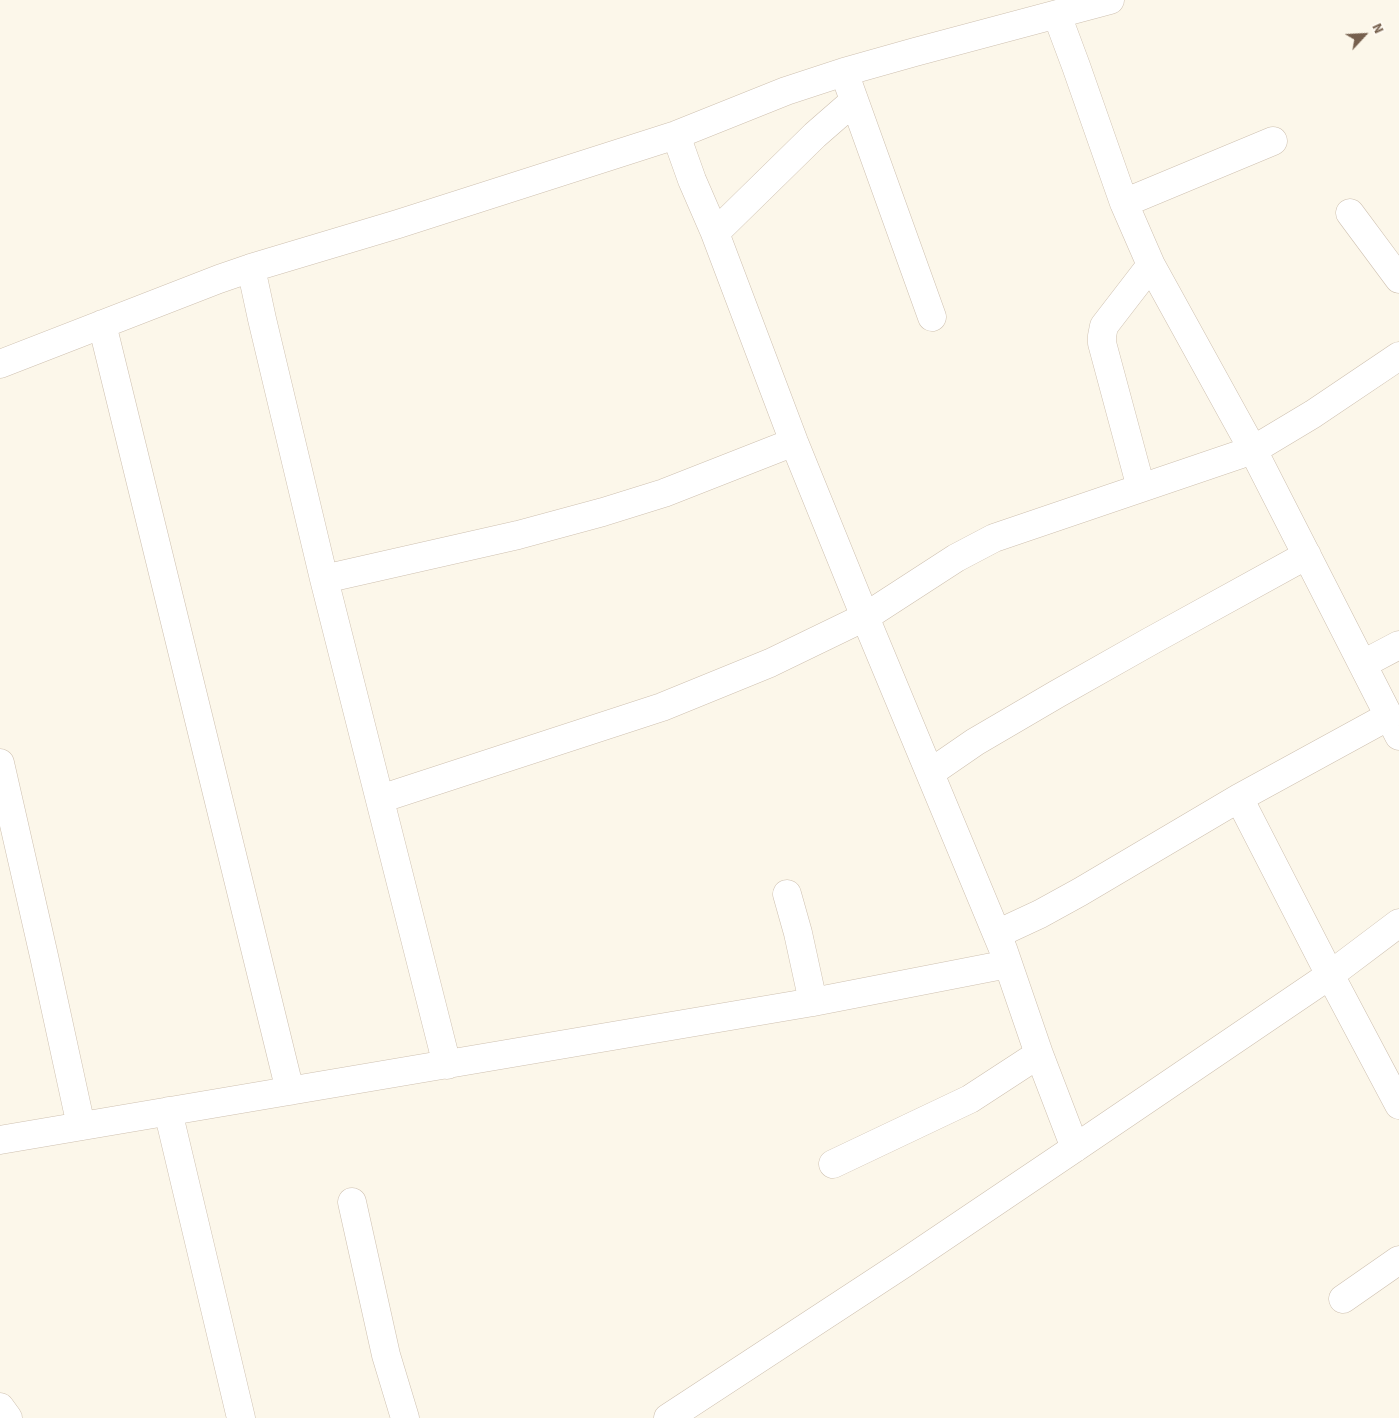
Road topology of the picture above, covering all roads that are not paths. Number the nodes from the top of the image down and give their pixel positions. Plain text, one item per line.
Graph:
1 (1110, 0) edge
2 (1057, 15) junction
3 (844, 72) junction
4 (854, 101) junction
5 (676, 135) junction
6 (1274, 141) dead end
7 (1124, 203) junction
8 (1350, 214) dead end
9 (714, 233) junction
10 (1151, 265) junction
11 (251, 268) junction
12 (1399, 279) edge
13 (932, 317) dead end
14 (102, 324) junction
15 (1399, 356) edge
16 (0, 364) edge
17 (794, 442) junction
18 (1253, 450) junction
19 (1141, 488) junction
20 (1308, 555) junction
21 (324, 579) junction
22 (865, 618) junction
23 (1399, 645) edge
24 (1363, 664) junction
25 (1394, 726) edge
26 (0, 763) edge
27 (930, 774) junction
28 (380, 798) junction
29 (1239, 798) junction
30 (787, 894) dead end
31 (1399, 923) edge
32 (997, 934) junction
33 (1008, 964) junction
34 (1330, 974) junction
35 (813, 1002) junction
36 (1039, 1054) junction
37 (447, 1065) junction
38 (290, 1091) junction
39 (1399, 1105) edge
40 (168, 1111) junction
41 (81, 1126) junction
42 (0, 1140) edge
43 (1075, 1148) junction
44 (833, 1164) dead end
45 (352, 1202) dead end
46 (1399, 1260) edge
47 (1343, 1299) dead end
48 (0, 1407) edge
49 (8, 1418) edge
50 (240, 1418) edge
51 (405, 1418) edge
52 (668, 1418) edge

1 - 2 street
2 - 3 street
2 - 7 street
3 - 4 street
3 - 5 street
4 - 9 street
4 - 13 street
5 - 9 street
5 - 11 street
6 - 7 street
7 - 10 street
8 - 12 street
9 - 17 street
10 - 18 street
10 - 19 street
11 - 14 street
11 - 21 street
14 - 16 street
14 - 38 street
15 - 18 street
17 - 21 street
17 - 22 street
18 - 19 street
18 - 20 street
19 - 22 street
20 - 24 street
20 - 27 street
21 - 28 street
22 - 27 street
22 - 28 street
23 - 24 street
24 - 25 street
25 - 29 street
26 - 41 street
27 - 32 street
28 - 37 street
29 - 32 street
29 - 34 street
30 - 35 street
31 - 34 street
32 - 33 street
33 - 35 street
33 - 36 street
34 - 39 street
34 - 43 street
35 - 37 street
36 - 43 street
36 - 44 street
37 - 38 street
38 - 40 street
40 - 41 street
40 - 50 street
41 - 42 street
43 - 52 street
45 - 51 street
46 - 47 street
48 - 49 street

